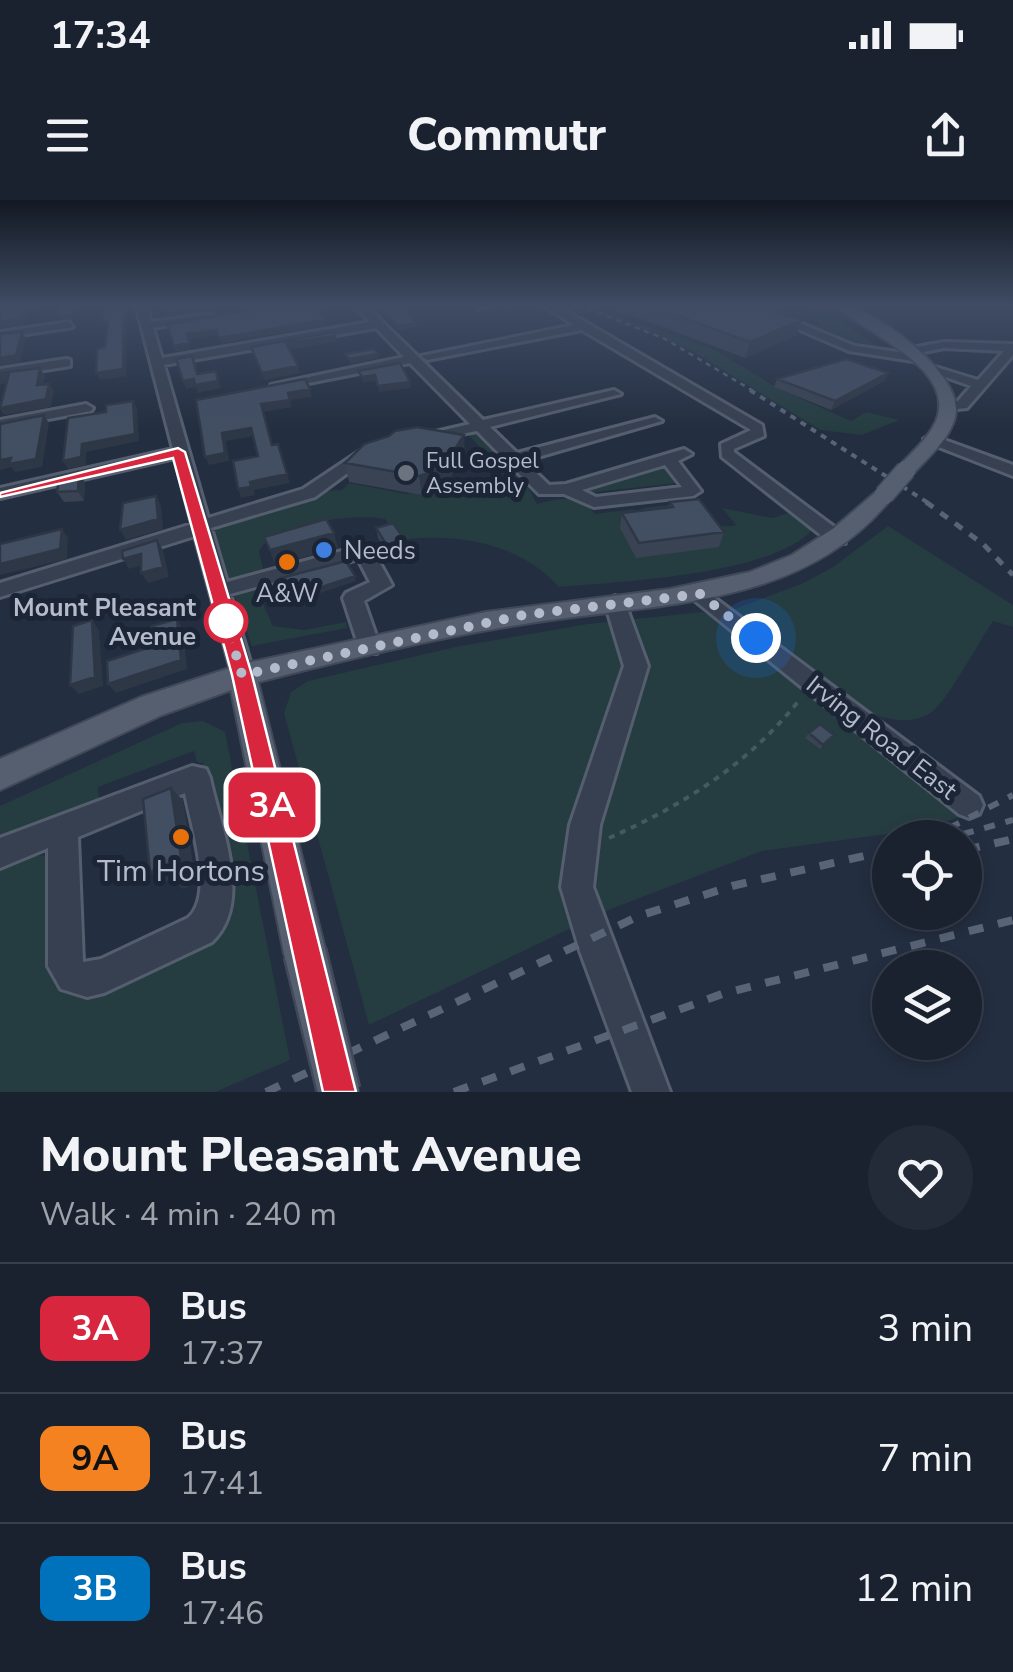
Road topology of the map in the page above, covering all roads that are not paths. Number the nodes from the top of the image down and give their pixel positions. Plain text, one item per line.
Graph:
1 (152, 347) edge
2 (249, 347) edge
3 (405, 347) edge
4 (478, 347) edge
5 (619, 347) edge
6 (847, 347) edge
7 (902, 347) edge
8 (957, 347) edge
9 (1013, 348) edge
10 (419, 358) junction
11 (920, 359) junction
12 (66, 363) dead end
13 (156, 363) junction
14 (0, 374) edge
15 (978, 384) junction
16 (261, 388) edge
17 (614, 394) dead end
18 (186, 402) dead end
19 (167, 406) junction
20 (948, 406) junction
21 (86, 408) dead end
22 (654, 421) dead end
23 (0, 424) edge
24 (480, 426) junction
25 (931, 439) junction
26 (178, 452) junction
27 (512, 459) junction
28 (1013, 470) edge
29 (567, 488) junction
30 (0, 493) edge
31 (200, 528) junction
32 (838, 540) junction
33 (0, 590) edge
34 (218, 591) junction
35 (700, 594) junction
36 (615, 604) junction
37 (369, 647) junction
38 (242, 675) junction
39 (0, 775) edge
40 (969, 806) dead end
41 (63, 828) junction
42 (0, 853) edge
43 (339, 1092) edge
44 (650, 1092) edge

1 - 13 street
2 - 13 street
3 - 10 street
4 - 10 street
5 - 32 street
6 - 11 street
7 - 11 main road
8 - 11 street
9 - 15 street
10 - 16 street
10 - 24 street
11 - 15 street
11 - 20 main road
12 - 14 street
13 - 19 street
15 - 20 street
17 - 24 street
18 - 19 street
19 - 26 street
20 - 25 main road
21 - 23 street
22 - 27 street
24 - 27 street
24 - 31 street
25 - 28 street
25 - 32 main road, bridge
26 - 30 street
26 - 31 street
27 - 29 street
29 - 29 street
31 - 33 street
31 - 34 street
32 - 35 main road
34 - 37 street
34 - 38 street
35 - 36 main road
35 - 40 street, Irving Road East
36 - 37 main road
36 - 44 street
37 - 38 main road
38 - 39 main road
38 - 43 main road, bridge
41 - 41 street
41 - 42 street

